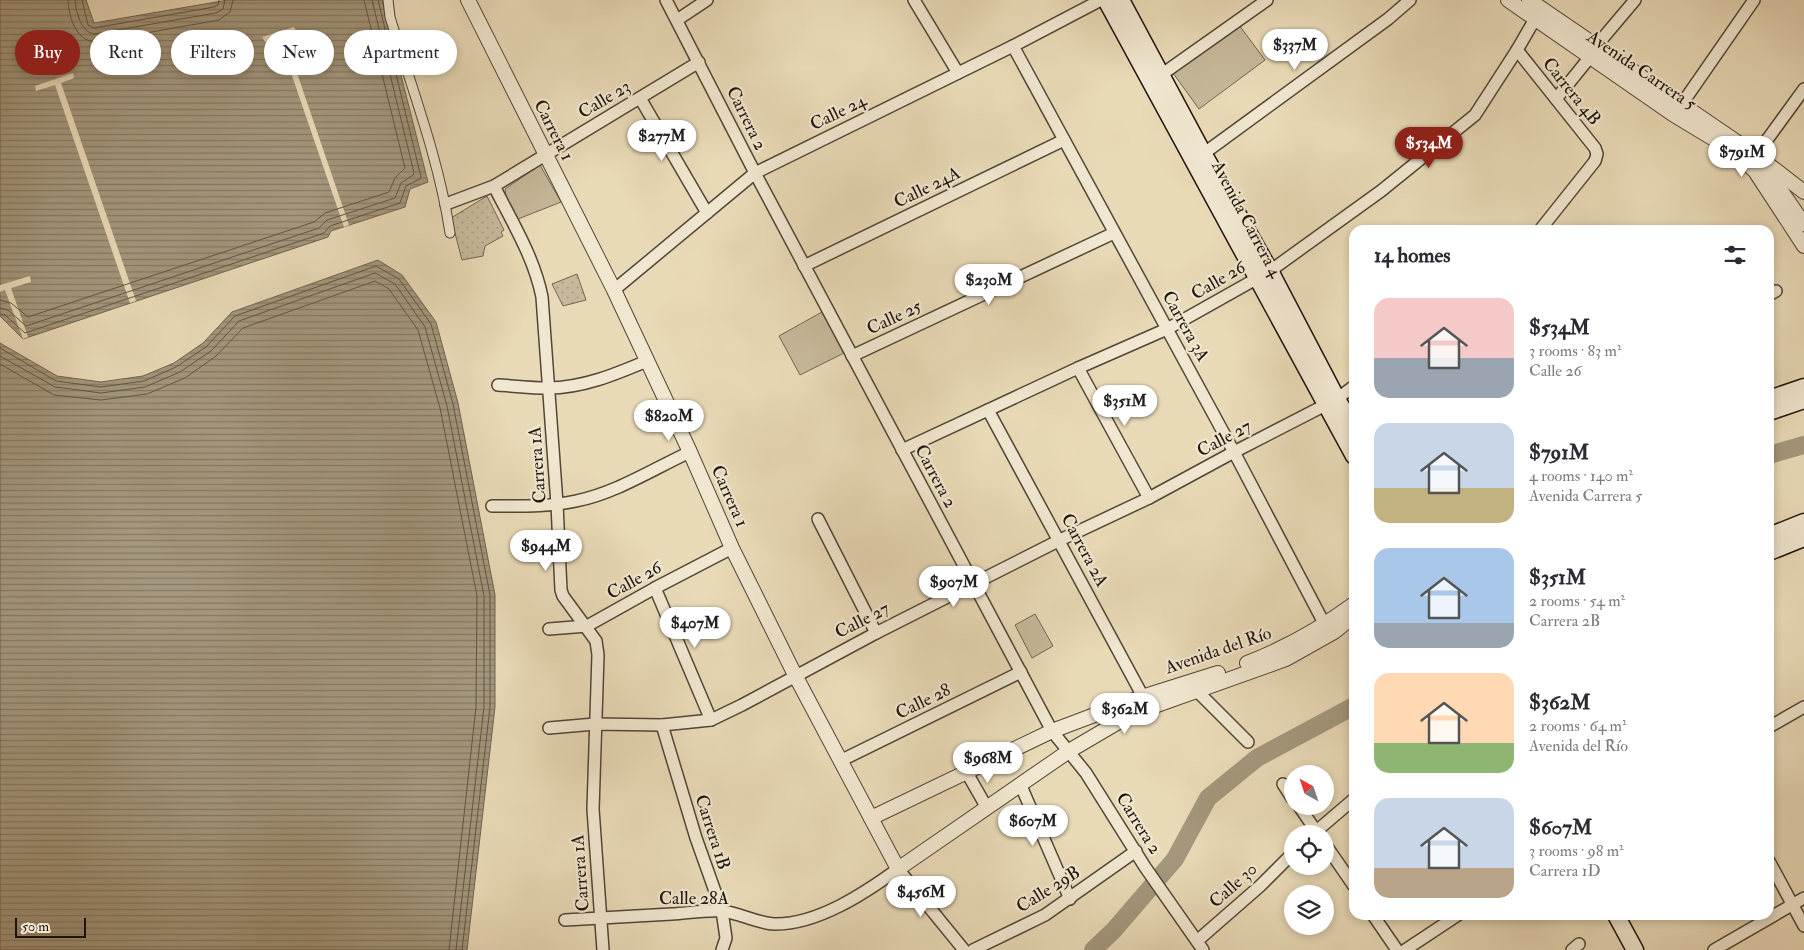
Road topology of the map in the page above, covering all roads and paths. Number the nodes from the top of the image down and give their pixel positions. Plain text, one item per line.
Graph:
1 (388, 0) edge
2 (468, 0) edge
3 (666, 0) edge
4 (707, 0) edge
5 (914, 0) edge
6 (1101, 0) edge
7 (1106, 0) edge
8 (1121, 0) edge
9 (1267, 0) edge
10 (1410, 0) edge
11 (1508, 0) edge
12 (1529, 0) edge
13 (1635, 0) edge
14 (1754, 0) edge
15 (1535, 19) junction
16 (677, 20) junction
17 (1013, 46) junction
18 (1517, 50) junction
19 (1593, 51) junction
20 (699, 62) junction
21 (958, 73) junction
22 (1161, 75) junction
23 (1804, 90) edge
24 (640, 98) junction
25 (1556, 100) junction
26 (1678, 110) junction
27 (1064, 140) junction
28 (546, 155) junction
29 (1756, 155) junction
30 (1198, 157) junction
31 (755, 173) junction
32 (494, 186) junction
33 (1804, 192) edge
34 (446, 204) junction
35 (707, 213) junction
36 (1804, 224) edge
37 (1544, 225) edge
38 (450, 233) dead end
39 (1114, 233) junction
40 (1804, 246) edge
41 (804, 266) junction
42 (1263, 274) junction
43 (614, 290) junction
44 (1167, 329) junction
45 (852, 356) junction
46 (647, 361) junction
47 (1078, 368) junction
48 (498, 385) dead end
49 (1804, 387) edge
50 (549, 388) junction
51 (1349, 389) edge
52 (1774, 397) edge
53 (1804, 400) edge
54 (1331, 402) junction
55 (988, 410) junction
56 (1774, 410) edge
57 (1349, 422) edge
58 (1349, 444) edge
59 (902, 450) junction
60 (690, 452) junction
61 (1234, 452) junction
62 (1149, 498) junction
63 (557, 504) junction
64 (492, 506) dead end
65 (818, 519) dead end
66 (1804, 522) edge
67 (1774, 534) edge
68 (1804, 538) edge
69 (1060, 540) junction
70 (732, 548) junction
71 (1774, 550) edge
72 (973, 584) junction
73 (654, 588) junction
74 (1349, 608) edge
75 (1349, 620) edge
76 (1325, 625) junction
77 (587, 626) junction
78 (549, 629) dead end
79 (876, 632) junction
80 (1020, 672) junction
81 (795, 675) junction
82 (1196, 690) junction
83 (1146, 702) junction
84 (1804, 707) edge
85 (711, 720) junction
86 (595, 724) junction
87 (1774, 724) edge
88 (662, 725) junction
89 (549, 728) dead end
90 (1052, 731) junction
91 (1248, 742) dead end
92 (1069, 751) junction
93 (840, 761) junction
94 (967, 773) junction
95 (1021, 786) junction
96 (1349, 803) edge
97 (987, 808) junction
98 (871, 818) junction
99 (1325, 825) edge
100 (1136, 851) junction
101 (1334, 857) edge
102 (1284, 862) edge
103 (898, 869) junction
104 (1774, 870) edge
105 (1349, 879) edge
106 (1804, 898) edge
107 (1070, 899) junction
108 (1793, 904) junction
109 (722, 911) junction
110 (1774, 915) edge
111 (601, 918) junction
112 (565, 920) dead end
113 (1376, 920) edge
114 (1450, 920) edge
115 (1619, 920) edge
116 (1766, 920) edge
117 (1804, 926) edge
118 (1200, 945) edge
119 (603, 950) edge
120 (722, 950) edge
121 (964, 950) edge
122 (973, 950) edge
123 (1397, 950) edge
124 (1405, 950) edge
125 (1635, 950) edge
126 (1714, 950) edge

1 - 34 street
2 - 28 street, Carrera 1
3 - 16 street, Carrera 2
4 - 16 street
5 - 21 street
6 - 17 street, Calle 24
7 - 30 main road, Avenida Carrera 4
8 - 22 main road, Avenida Carrera 4
9 - 22 street
10 - 30 street
11 - 15 street, Avenida Carrera 5
12 - 19 street, Avenida Carrera 5
13 - 19 street
14 - 26 street
15 - 18 street, Calle 26
15 - 19 street, Avenida Carrera 5
16 - 20 street, Carrera 2
17 - 21 street, Calle 24
17 - 27 street, Carrera 3A
18 - 25 street, Carrera 4B
18 - 42 street, Calle 26
19 - 25 street
19 - 26 street, Avenida Carrera 5
20 - 24 street, Calle 23
20 - 31 street, Carrera 2
21 - 31 street, Calle 24
22 - 30 main road, Avenida Carrera 4
23 - 29 street
24 - 28 street, Calle 23
24 - 35 street
25 - 37 street, Carrera 4B
26 - 29 street, Avenida Carrera 5
26 - 40 street, Avenida Carrera 5
27 - 39 street, Carrera 3A
27 - 41 street, Calle 24A
28 - 32 street, Calle 23
28 - 43 street, Carrera 1
29 - 33 street
29 - 36 street, Avenida Carrera 5
30 - 42 main road, Avenida Carrera 4
31 - 35 street, Calle 24
31 - 41 street, Carrera 2
32 - 34 street, Calle 23
32 - 50 street, Carrera 1A
34 - 38 street
35 - 43 street, Calle 24
39 - 44 street, Carrera 3A
39 - 45 street, Calle 25
41 - 45 street, Carrera 2
42 - 44 street, Calle 26
42 - 54 main road, Avenida Carrera 4
43 - 46 street, Carrera 1
44 - 47 street, Calle 26
44 - 61 street, Carrera 3A
45 - 59 street, Carrera 2
46 - 50 street
46 - 60 street, Carrera 1
47 - 55 street, Calle 26
47 - 62 street
48 - 50 street
49 - 52 main road
50 - 63 street, Carrera 1A
51 - 54 street, Calle 27
53 - 56 main road
54 - 57 main road, Avenida Carrera 4
54 - 58 main road, Avenida Carrera 4
54 - 61 street, Calle 27
55 - 59 street, Calle 26
55 - 69 street, Carrera 2A
59 - 72 street, Carrera 2
60 - 63 street
60 - 70 street, Carrera 1
61 - 62 street, Calle 27
61 - 76 street, Carrera 3A
62 - 69 street, Calle 27
63 - 64 street
63 - 77 street, Carrera 1A
65 - 79 street
66 - 67 main road
68 - 71 main road
69 - 72 street, Calle 27
69 - 83 street, Carrera 2A
70 - 73 street, Calle 26
70 - 81 street, Carrera 1
72 - 79 street, Calle 27
72 - 80 street, Carrera 2
73 - 77 street, Calle 26
73 - 85 street
74 - 76 street, Avenida del Río
75 - 82 street, Avenida del Río
76 - 83 street, Avenida del Río
77 - 78 street, Calle 26
77 - 86 street, Carrera 1A
79 - 81 street, Calle 27
80 - 90 street, Carrera 2
80 - 93 street, Calle 28
81 - 85 street, Calle 27
81 - 93 street, Carrera 1
82 - 83 street, Avenida del Río
82 - 91 street
83 - 90 street, Avenida del Río
83 - 92 street, Avenida del Río
84 - 87 street
85 - 88 street, Calle 27
86 - 88 street, Calle 27
86 - 89 street, Calle 27
86 - 111 street, Carrera 1A
88 - 109 street, Carrera 1B
90 - 92 street, Carrera 2
90 - 94 street, Avenida del Río
92 - 95 street, Avenida del Río
92 - 100 street, Carrera 2
93 - 98 street, Carrera 1
94 - 97 street
94 - 98 street, Avenida del Río
95 - 97 street, Avenida del Río
95 - 107 street
96 - 99 street
97 - 103 street, Avenida del Río
98 - 103 street, Carrera 1
100 - 107 street, Calle 29B
100 - 118 street, Carrera 2
101 - 105 street
102 - 118 street, Calle 30
103 - 109 street, Calle 28A
103 - 121 street
104 - 108 street
106 - 108 street
107 - 122 street, Calle 29B
108 - 110 street
108 - 117 street
109 - 111 street, Calle 28A
109 - 120 street, Carrera 1B
111 - 112 street, Calle 28A
111 - 119 street, Carrera 1A
113 - 123 street
114 - 124 street
115 - 125 main road
116 - 126 street

